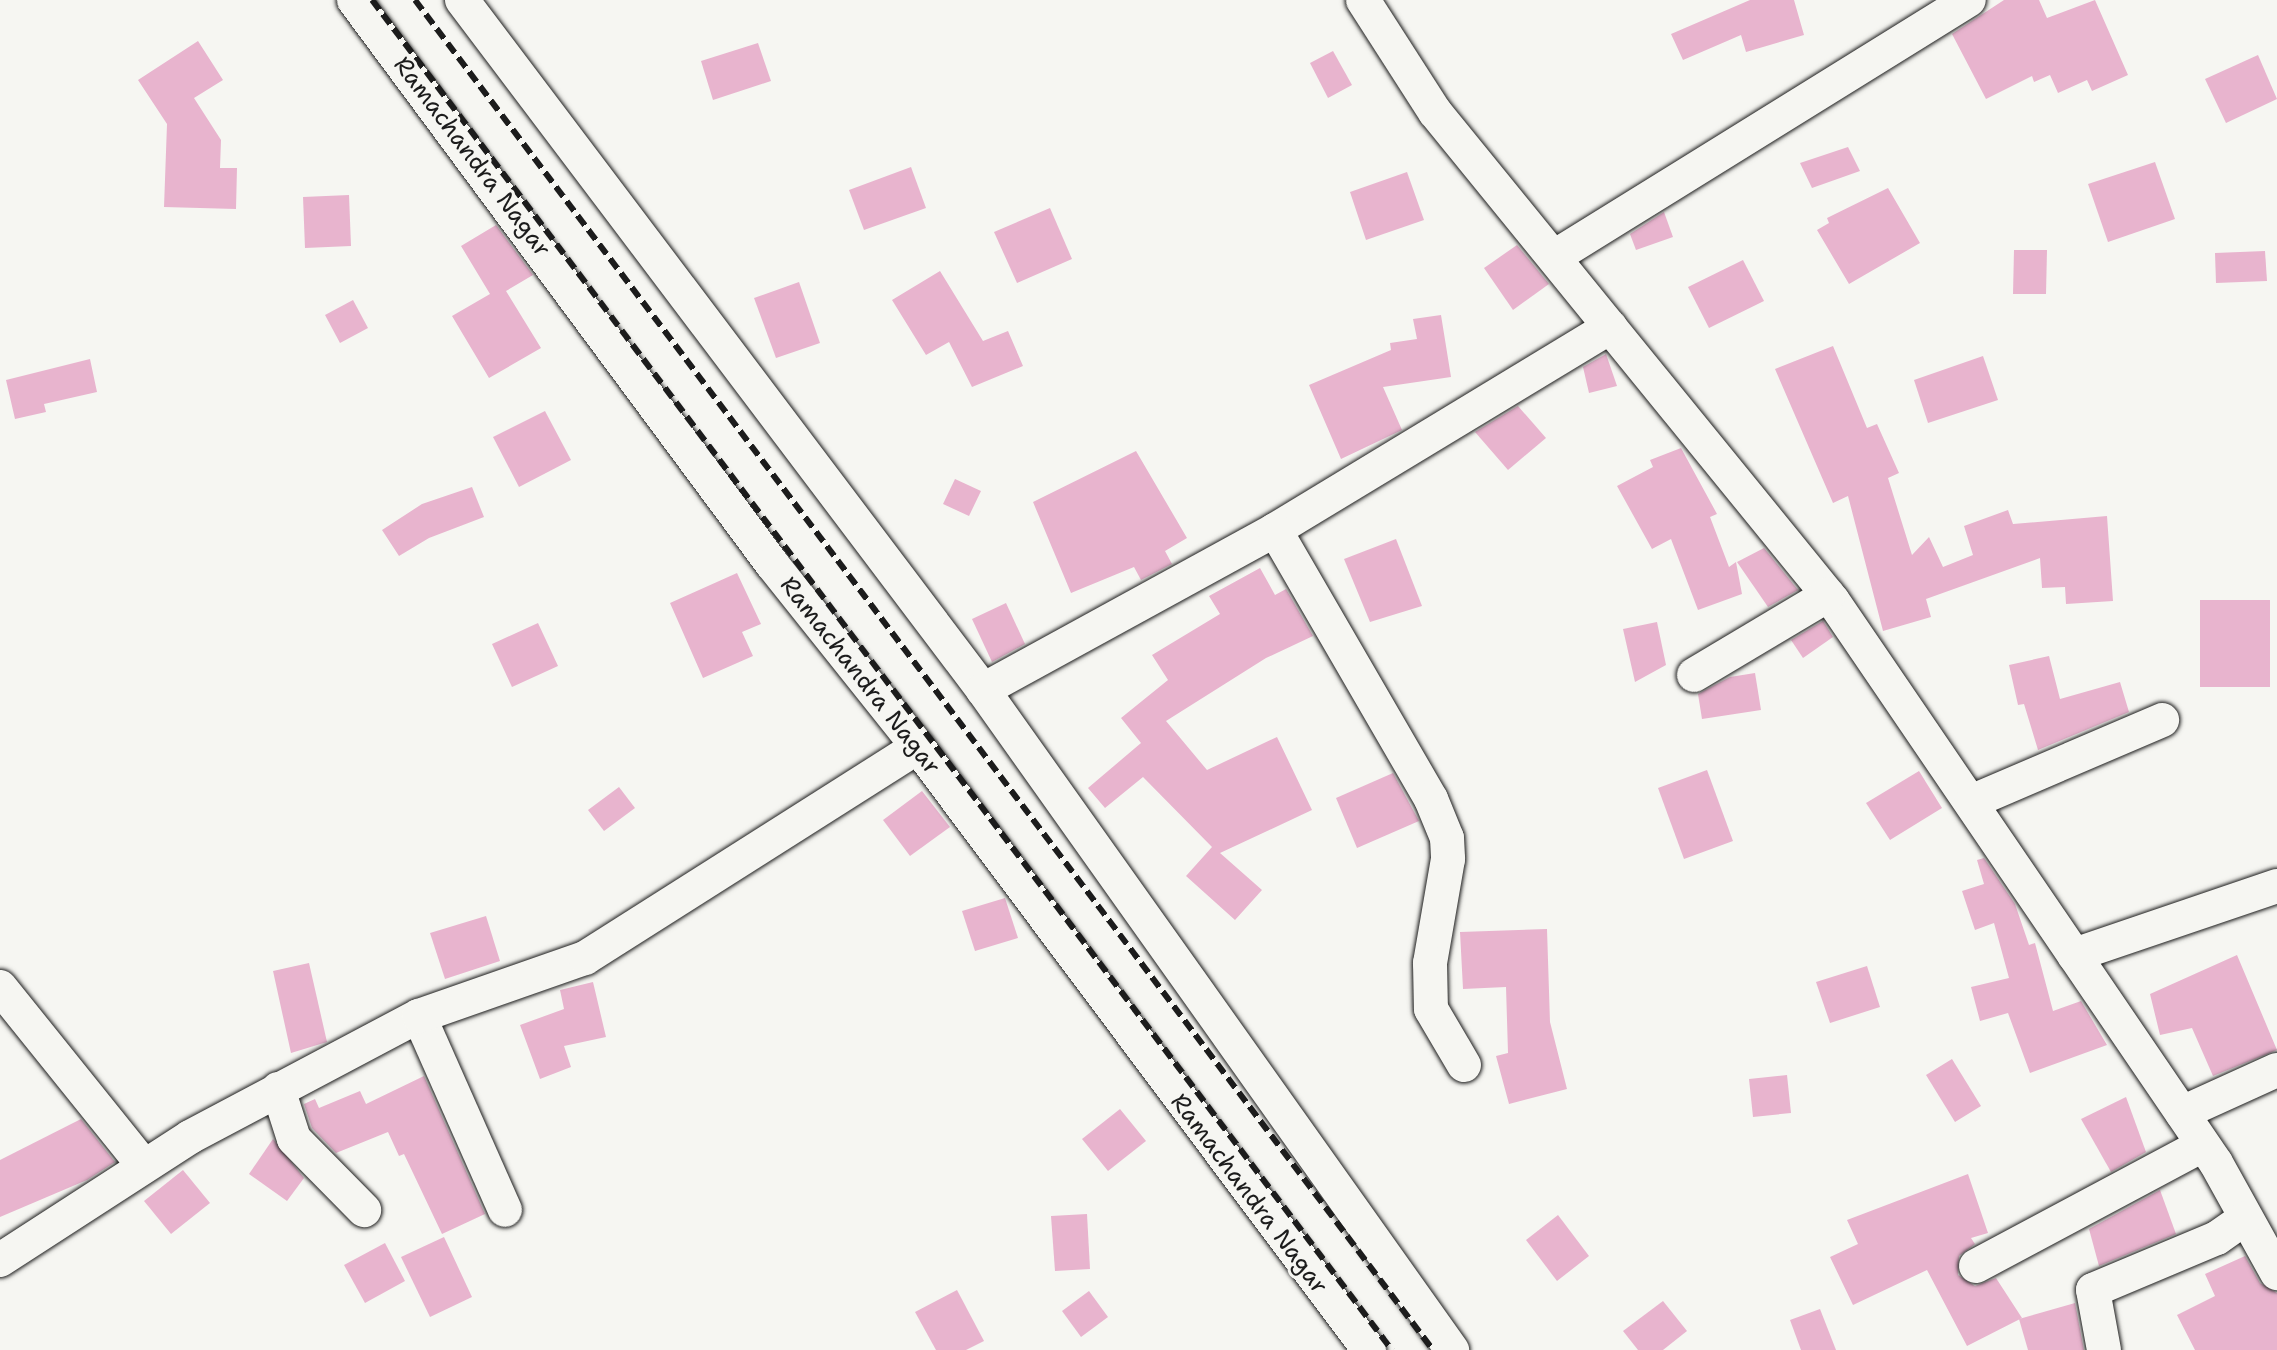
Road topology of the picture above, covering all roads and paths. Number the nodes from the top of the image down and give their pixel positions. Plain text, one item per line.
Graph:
1 (354, 0) edge
2 (462, 0) edge
3 (1363, 0) edge
4 (1969, 0) edge
5 (1554, 257) junction
6 (1610, 327) junction
7 (1275, 530) junction
8 (1828, 595) junction
9 (1694, 675) dead end
10 (983, 690) junction
11 (2162, 720) dead end
12 (918, 747) junction
13 (1971, 802) junction
14 (2277, 886) edge
15 (2074, 955) junction
16 (0, 987) edge
17 (419, 1016) junction
18 (1464, 1065) dead end
19 (2277, 1070) edge
20 (278, 1089) junction
21 (2182, 1113) junction
22 (2203, 1145) junction
23 (143, 1165) junction
24 (364, 1210) dead end
25 (505, 1210) dead end
26 (2246, 1218) junction
27 (0, 1260) edge
28 (1976, 1266) dead end
29 (2277, 1273) edge
30 (1369, 1350) edge
31 (1452, 1350) edge
32 (2104, 1350) edge

1 - 12 street, Ramachandra Nagar
2 - 10 street
3 - 5 street
4 - 5 street
5 - 6 street
6 - 7 street
6 - 8 street
7 - 10 street
7 - 18 street
8 - 9 street
8 - 13 street
10 - 31 street
11 - 13 street
12 - 17 street
12 - 30 street, Ramachandra Nagar
13 - 15 street
14 - 15 street
15 - 21 street
16 - 23 street
17 - 20 street
17 - 25 street
19 - 21 street
20 - 23 street
20 - 24 street
21 - 22 street
22 - 26 street
22 - 28 street
23 - 27 street
26 - 29 street
26 - 32 street

